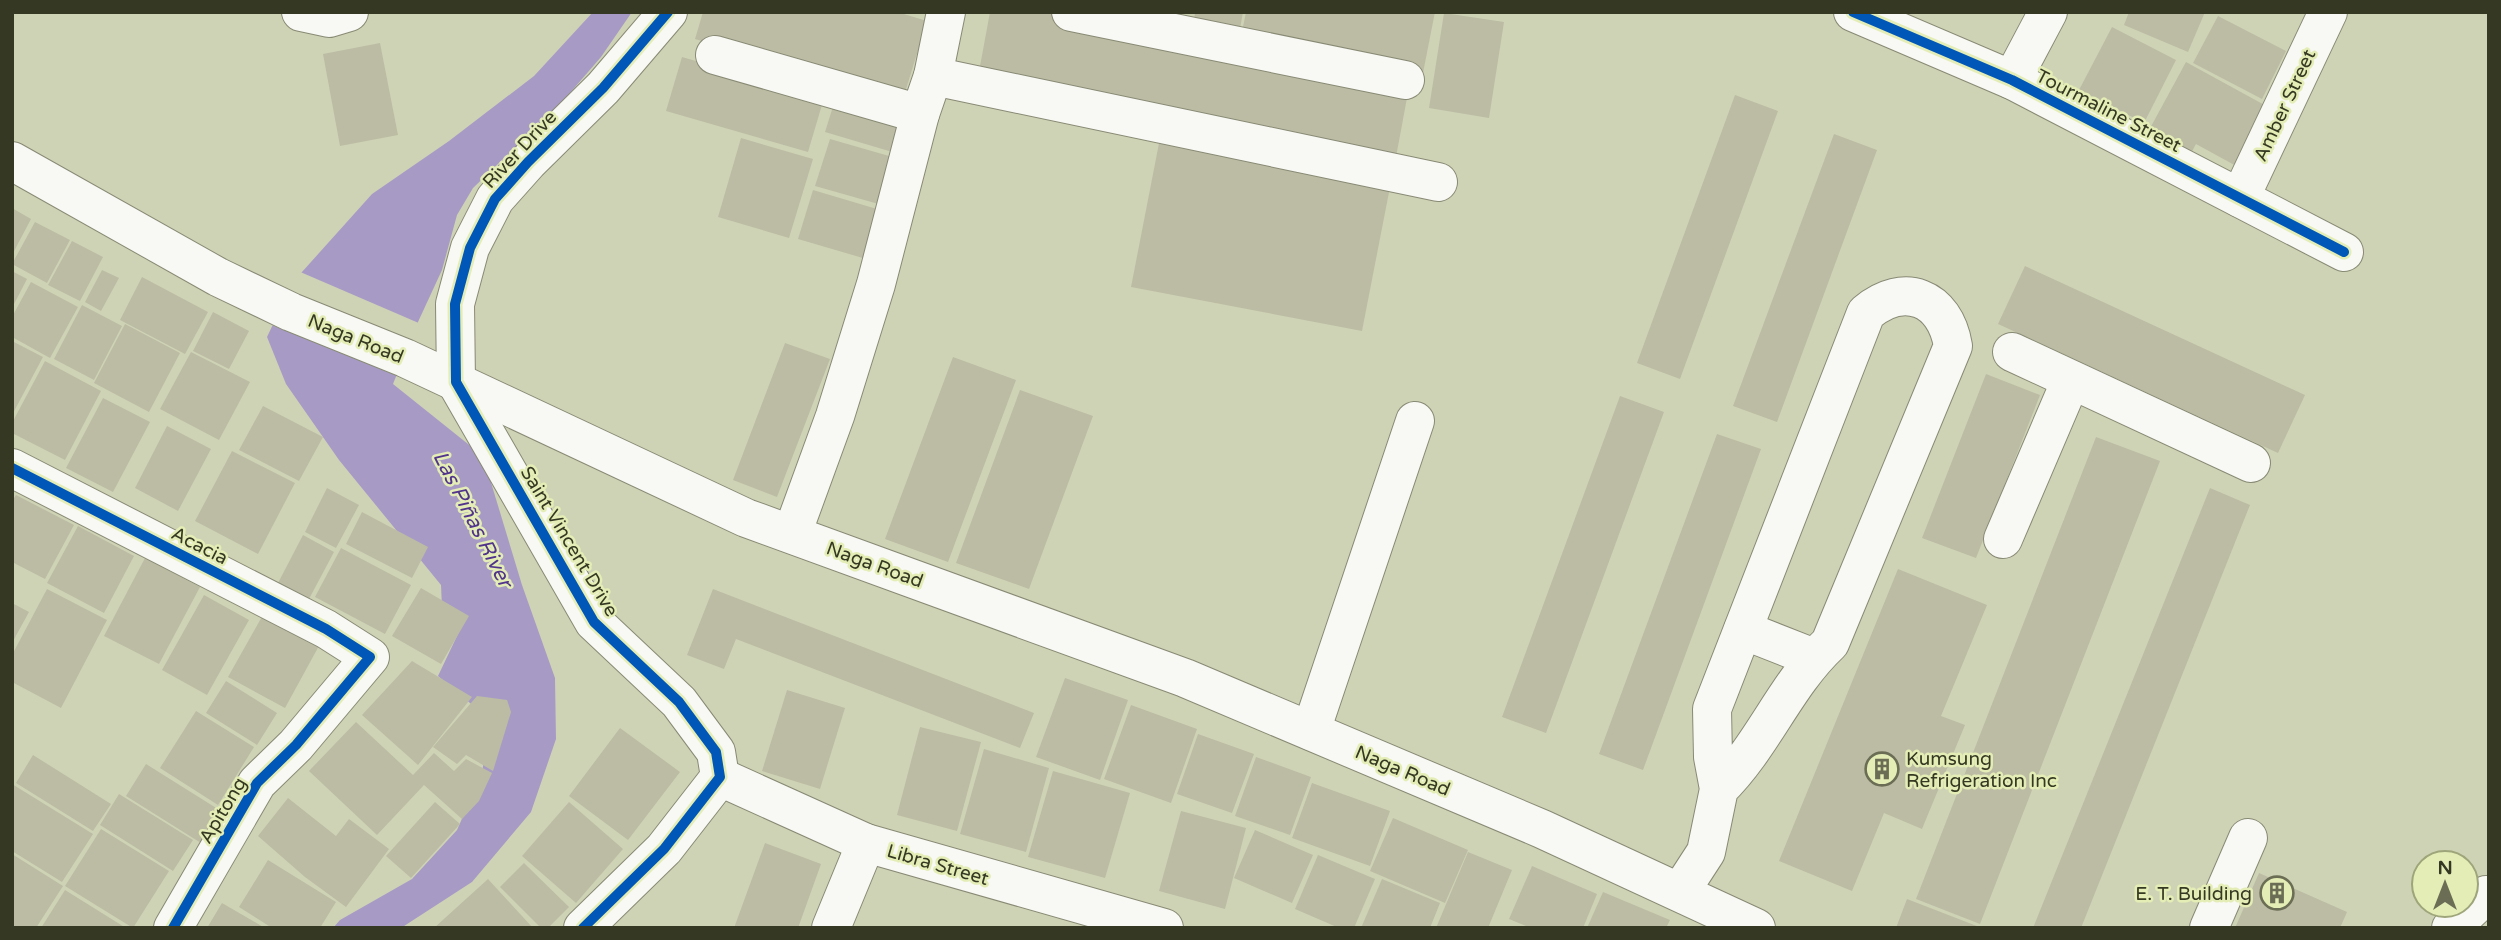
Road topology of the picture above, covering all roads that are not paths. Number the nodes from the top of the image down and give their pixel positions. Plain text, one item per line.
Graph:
1 (301, 12) edge
2 (349, 12) edge
3 (668, 12) edge
4 (946, 12) edge
5 (1070, 12) edge
6 (1853, 12) edge
7 (2048, 12) edge
8 (2328, 12) edge
9 (715, 55) dead end
10 (933, 76) junction
11 (1405, 80) dead end
12 (2012, 80) junction
13 (920, 114) junction
14 (12, 161) edge
15 (1438, 182) dead end
16 (2241, 198) junction
17 (2344, 252) dead end
18 (2012, 352) dead end
19 (2071, 380) junction
20 (456, 382) junction
21 (1415, 421) dead end
22 (2251, 463) dead end
23 (12, 468) edge
24 (792, 534) junction
25 (2003, 539) dead end
26 (1743, 630) junction
27 (370, 657) joint
28 (1814, 658) junction
29 (1311, 731) junction
30 (720, 777) junction
31 (1718, 789) junction
32 (2248, 838) dead end
33 (866, 843) junction
34 (1680, 892) junction
35 (2486, 904) edge
36 (1111, 921) edge
37 (173, 928) edge
38 (583, 928) edge
39 (831, 928) edge
40 (1164, 928) edge
41 (1756, 928) edge
42 (2209, 928) edge
43 (2451, 928) edge

1 - 2 street
3 - 20 street, River Drive
4 - 10 street
5 - 11 street
6 - 12 street, Tourmaline Street
7 - 12 street
8 - 16 street, Amber Street
9 - 13 street
10 - 13 street
10 - 15 street
12 - 16 street, Tourmaline Street
13 - 24 street
14 - 20 street, Naga Road
16 - 17 street, Tourmaline Street
18 - 19 street
19 - 22 street
19 - 25 street
20 - 24 street, Naga Road
20 - 30 street, Saint Vincent Drive
21 - 29 street
23 - 27 street, Acacia
24 - 29 street, Naga Road
26 - 28 street
26 - 28 street
26 - 31 street
27 - 37 street, Apitong
28 - 31 street
29 - 34 street, Naga Road
30 - 33 street, Libra Street
30 - 38 street
31 - 34 street
32 - 42 street
33 - 36 street, Libra Street
33 - 39 street
34 - 41 street, Naga Road
35 - 43 street
36 - 40 street, Libra Street

